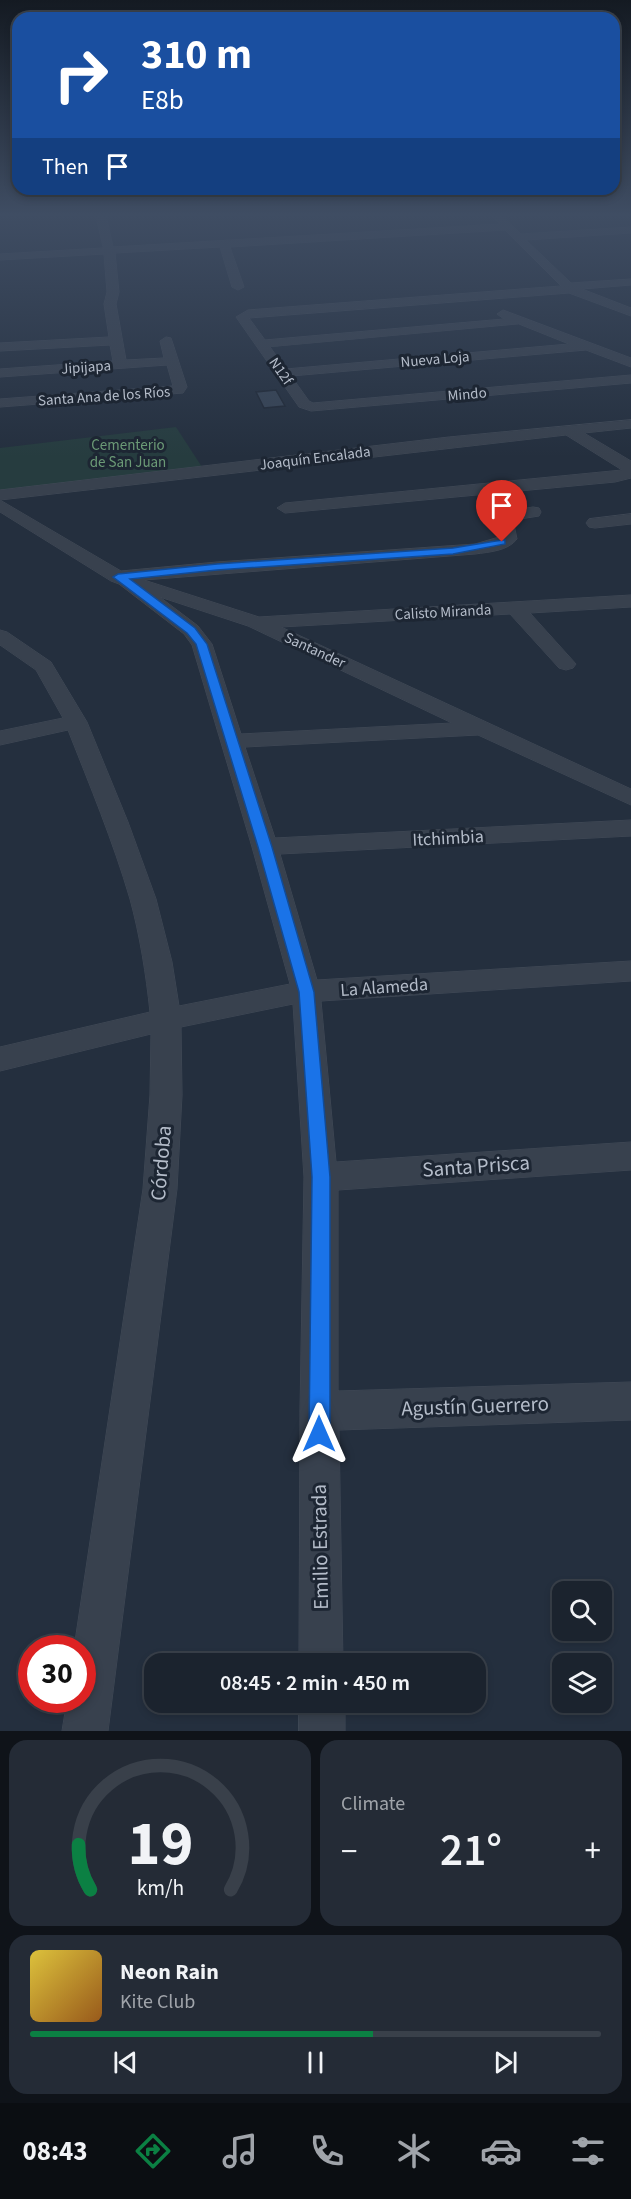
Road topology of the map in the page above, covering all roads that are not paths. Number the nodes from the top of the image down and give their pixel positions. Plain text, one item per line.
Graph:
1 (112, 296) edge
2 (493, 296) edge
3 (588, 296) edge
4 (476, 297) junction
5 (631, 312) edge
6 (518, 321) junction
7 (115, 341) junction
8 (166, 341) dead end
9 (262, 344) junction
10 (588, 346) junction
11 (0, 347) edge
12 (172, 361) junction
13 (631, 363) edge
14 (120, 365) junction
15 (0, 373) edge
16 (282, 373) junction
17 (631, 379) edge
18 (0, 403) edge
19 (304, 404) joint
20 (631, 424) edge
21 (568, 430) junction
22 (631, 473) edge
23 (0, 495) edge
24 (0, 505) edge
25 (285, 508) dead end
26 (533, 512) dead end
27 (631, 519) edge
28 (595, 523) dead end
29 (123, 579) junction
30 (631, 601) edge
31 (514, 608) junction
32 (255, 622) junction
33 (0, 636) edge
34 (566, 664) dead end
35 (75, 722) junction
36 (481, 727) junction
37 (0, 738) edge
38 (233, 741) junction
39 (631, 798) edge
40 (631, 828) edge
41 (265, 847) junction
42 (631, 971) edge
43 (306, 992) junction
44 (166, 1019) junction
45 (0, 1059) edge
46 (631, 1156) edge
47 (321, 1177) junction
48 (631, 1401) edge
49 (319, 1411) junction
50 (321, 1653) edge
51 (322, 1713) edge
52 (85, 1731) edge
53 (322, 1731) edge

1 - 7 street
2 - 4 street
3 - 5 street
4 - 6 street
4 - 9 street, N12f
6 - 9 street
6 - 10 street
7 - 11 street
7 - 14 street
8 - 12 street
9 - 16 street, N12f
10 - 13 street
10 - 16 street, Nueva Loja
12 - 14 street, Jipijapa
12 - 18 street, Santa Ana de los Ríos
14 - 15 street, Jipijapa
16 - 19 street, N12f
17 - 19 street, Mindo
20 - 21 street, Joaquín Encalada
21 - 22 street
21 - 23 street, Joaquín Encalada
22 - 25 street
24 - 29 street, Santander
26 - 29 street
27 - 28 street
29 - 32 street, Santander
29 - 38 street, Emilio Estrada
30 - 31 street, Calisto Miranda
31 - 32 street, Calisto Miranda
31 - 34 street
32 - 36 street, Santander
33 - 35 street, Córdoba
35 - 37 street
35 - 44 street, Córdoba
36 - 38 street
36 - 39 street, Santander
38 - 41 street, Emilio Estrada
40 - 41 street, Itchimbia
41 - 43 street, Emilio Estrada
42 - 43 street, La Alameda
43 - 44 street, La Alameda
43 - 47 street, Emilio Estrada
44 - 45 street, La Alameda
44 - 52 street, Córdoba
46 - 47 street, Santa Prisca
47 - 49 street, Emilio Estrada
48 - 49 street, Agustín Guerrero
49 - 50 street, Emilio Estrada
51 - 53 street

